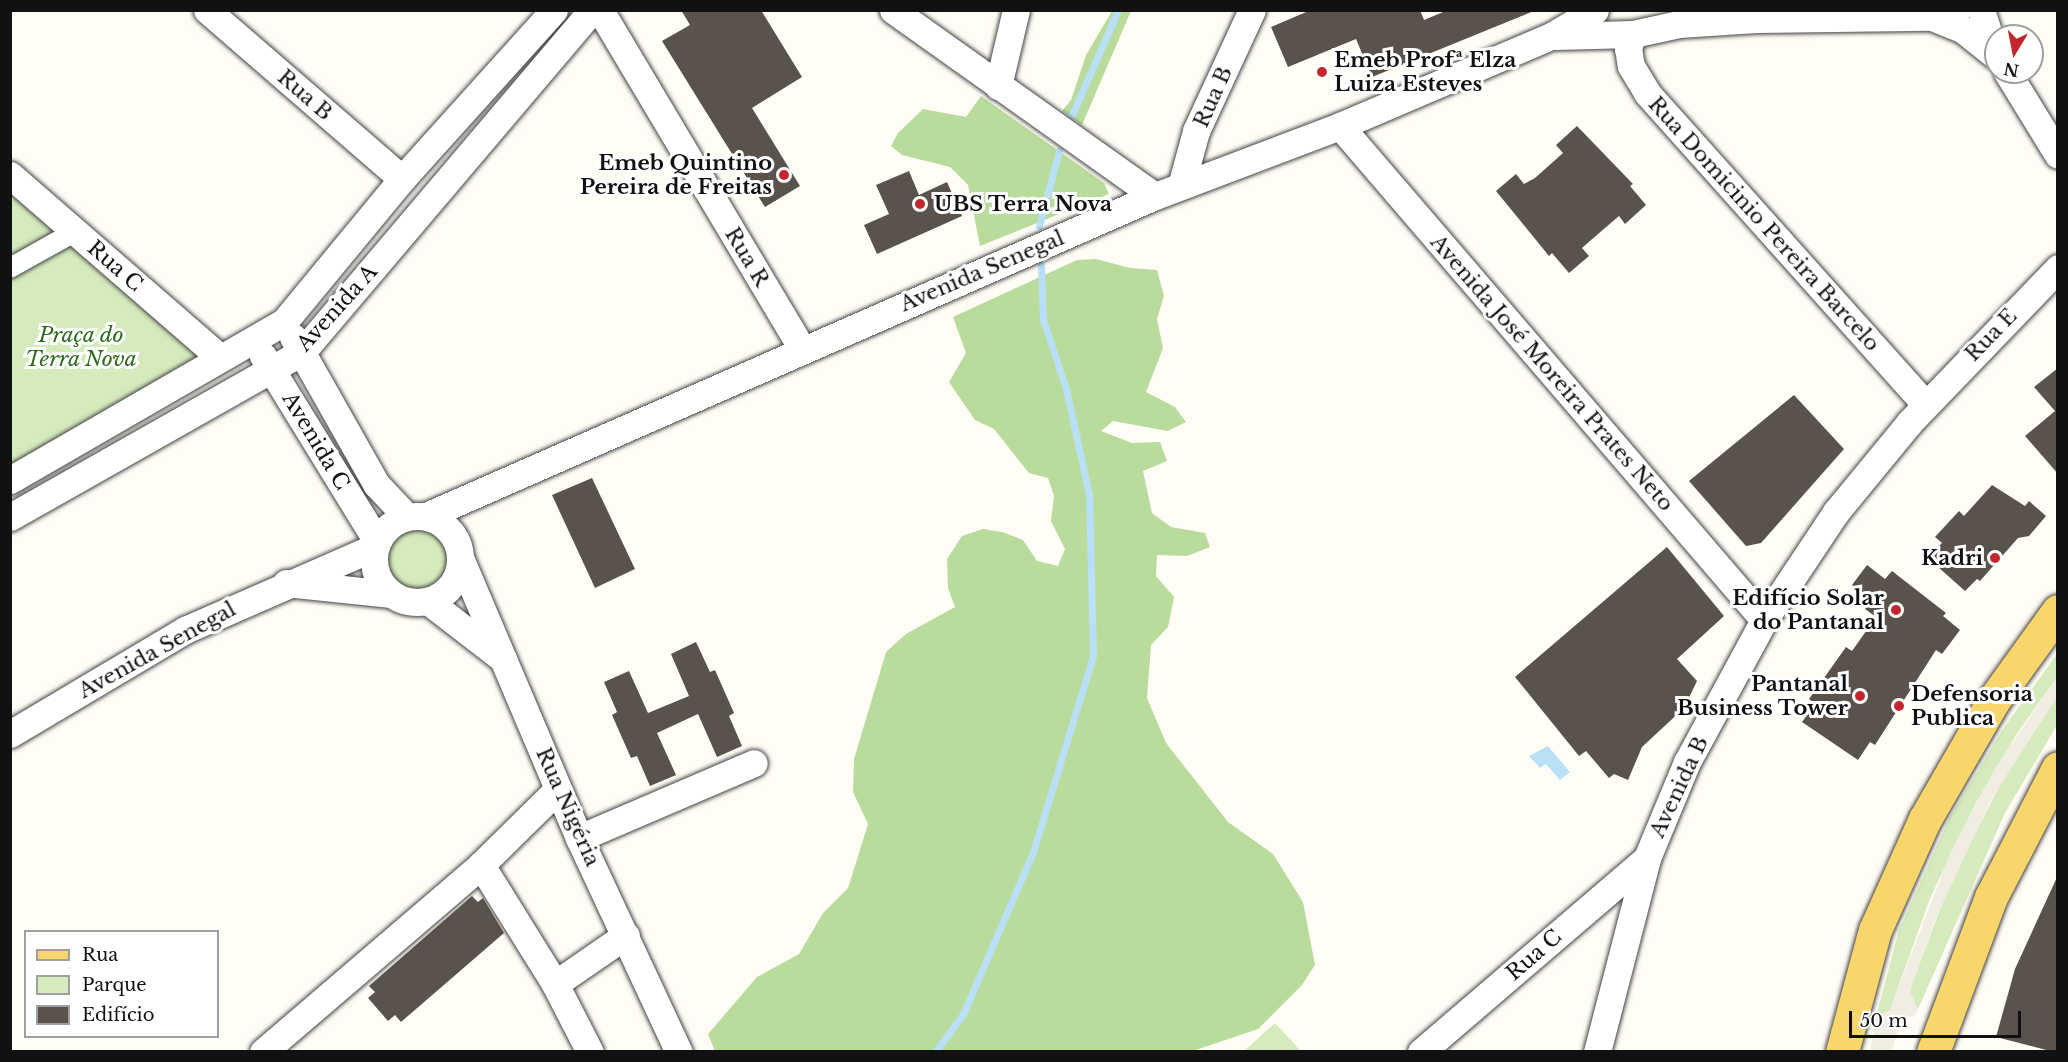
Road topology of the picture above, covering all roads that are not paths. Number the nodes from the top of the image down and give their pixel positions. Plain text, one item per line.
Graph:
1 (207, 10) edge
2 (554, 10) edge
3 (592, 10) edge
4 (600, 10) edge
5 (893, 10) edge
6 (1016, 10) edge
7 (1252, 10) edge
8 (1945, 14) edge
9 (1744, 15) edge
10 (1683, 17) edge
11 (1602, 18) edge
12 (1633, 34) junction
13 (1984, 46) edge
14 (2014, 84) edge
15 (998, 86) junction
16 (1340, 126) junction
17 (2058, 155) edge
18 (10, 175) edge
19 (402, 179) junction
20 (1181, 186) junction
21 (1155, 196) junction
22 (76, 231) junction
23 (10, 268) edge
24 (2058, 268) edge
25 (284, 322) junction
26 (254, 342) junction
27 (802, 349) junction
28 (302, 352) junction
29 (219, 357) junction
30 (273, 369) junction
31 (1925, 404) junction
32 (10, 480) edge
33 (484, 488) junction
34 (10, 517) edge
35 (416, 517) junction
36 (376, 544) junction
37 (459, 552) junction
38 (285, 583) junction
39 (391, 594) junction
40 (428, 601) junction
41 (2058, 610) edge
42 (1764, 620) junction
43 (504, 660) junction
44 (10, 734) edge
45 (754, 763) dead end
46 (2058, 768) edge
47 (558, 789) junction
48 (579, 838) junction
49 (1647, 858) junction
50 (482, 865) junction
51 (626, 935) junction
52 (555, 984) junction
53 (263, 1052) edge
54 (590, 1052) edge
55 (679, 1052) edge
56 (1421, 1052) edge
57 (1597, 1052) edge
58 (1842, 1052) edge
59 (1933, 1052) edge

1 - 19 street, Rua B
2 - 19 street, Avenida A
3 - 28 street, Avenida A
4 - 27 street, Rua R
5 - 15 street
6 - 15 street
7 - 20 street, Rua B
8 - 9 street, Avenida Senegal
8 - 13 street
9 - 10 street, Avenida Senegal
10 - 12 street, Avenida Senegal
11 - 12 street, Avenida Senegal
11 - 16 street, Avenida Senegal
12 - 31 street, Rua Domicinio Pereira Barcelo
14 - 17 street
15 - 21 street
16 - 20 street, Avenida Senegal
16 - 42 street, Avenida José Moreira Prates Neto
18 - 22 street, Rua C
19 - 25 street, Avenida A
20 - 21 street, Avenida Senegal
21 - 27 street, Avenida Senegal
22 - 23 street
22 - 29 street, Rua C
24 - 31 street, Rua E
25 - 26 street, Avenida A
25 - 28 street, Avenida C
26 - 29 street, Avenida A
26 - 30 street, Avenida C
27 - 33 street, Avenida Senegal
28 - 30 street, Avenida A
28 - 35 street, Avenida C
29 - 32 street, Avenida A
30 - 34 street, Avenida A
30 - 36 street, Avenida C
31 - 42 street, Avenida B
33 - 35 street, Avenida Senegal
33 - 37 street
35 - 36 street
35 - 37 street, Rua Nigéria
36 - 38 street, Avenida Senegal
36 - 39 street
37 - 40 street
37 - 43 street, Rua Nigéria
38 - 39 street
38 - 44 street, Avenida Senegal
39 - 40 street
40 - 43 street
41 - 58 main road
42 - 49 street, Avenida B
43 - 47 street, Rua Nigéria
45 - 48 street
46 - 59 main road
47 - 48 street, Rua Nigéria
47 - 50 street
48 - 51 street, Rua Nigéria
49 - 56 street, Rua C
49 - 57 street, Avenida B
50 - 52 street
50 - 53 street
51 - 52 street
51 - 55 street, Rua Nigéria
52 - 54 street

